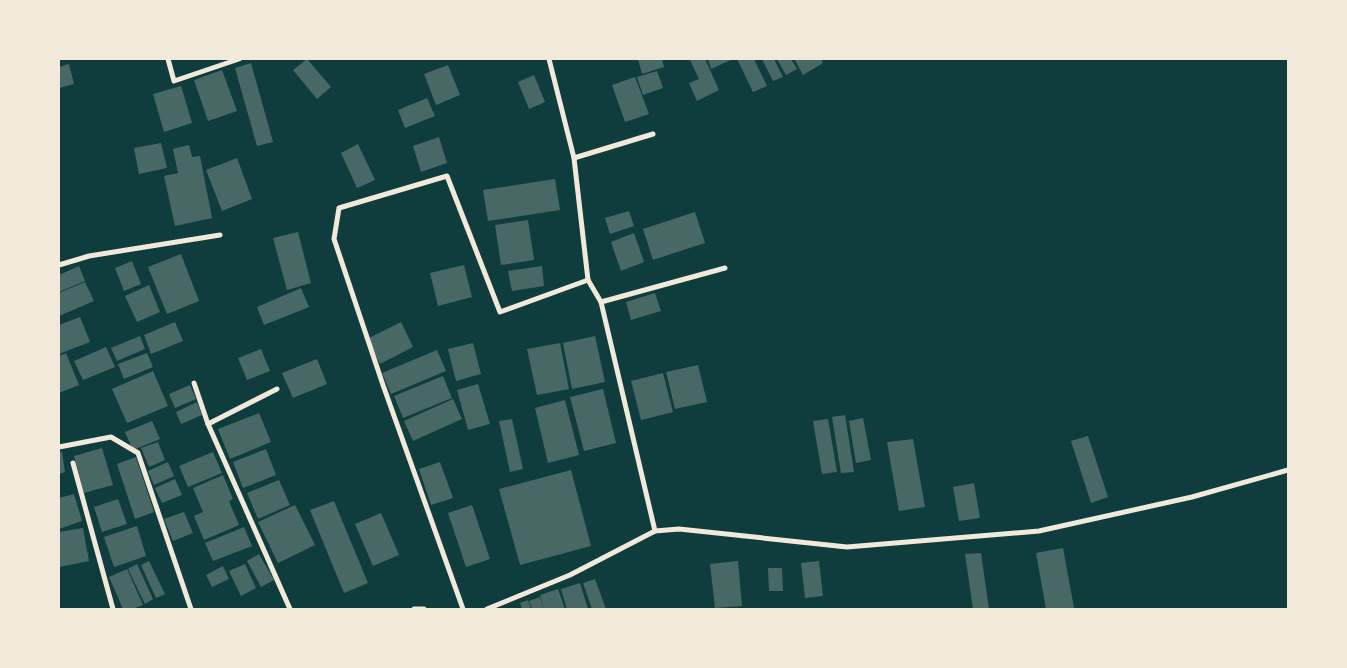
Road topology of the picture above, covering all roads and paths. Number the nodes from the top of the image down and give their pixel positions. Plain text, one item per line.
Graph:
1 (168, 59) edge
2 (239, 59) edge
3 (549, 59) edge
4 (653, 134) dead end
5 (574, 158) junction
6 (220, 235) dead end
7 (59, 266) edge
8 (725, 268) dead end
9 (588, 280) junction
10 (601, 302) junction
11 (194, 384) dead end
12 (276, 388) dead end
13 (208, 424) junction
14 (59, 447) edge
15 (73, 463) dead end
16 (1288, 470) edge
17 (655, 531) junction
18 (113, 609) edge
19 (191, 609) edge
20 (290, 609) edge
21 (414, 609) edge
22 (424, 609) edge
23 (463, 609) edge
24 (487, 609) edge

1 - 2 street
3 - 5 street
4 - 5 street
5 - 9 street
6 - 7 street
8 - 10 street
9 - 10 street
9 - 23 street
10 - 17 street
11 - 13 street
12 - 13 street
13 - 20 street
14 - 19 street
15 - 18 street
16 - 17 street
17 - 24 street
21 - 22 street

